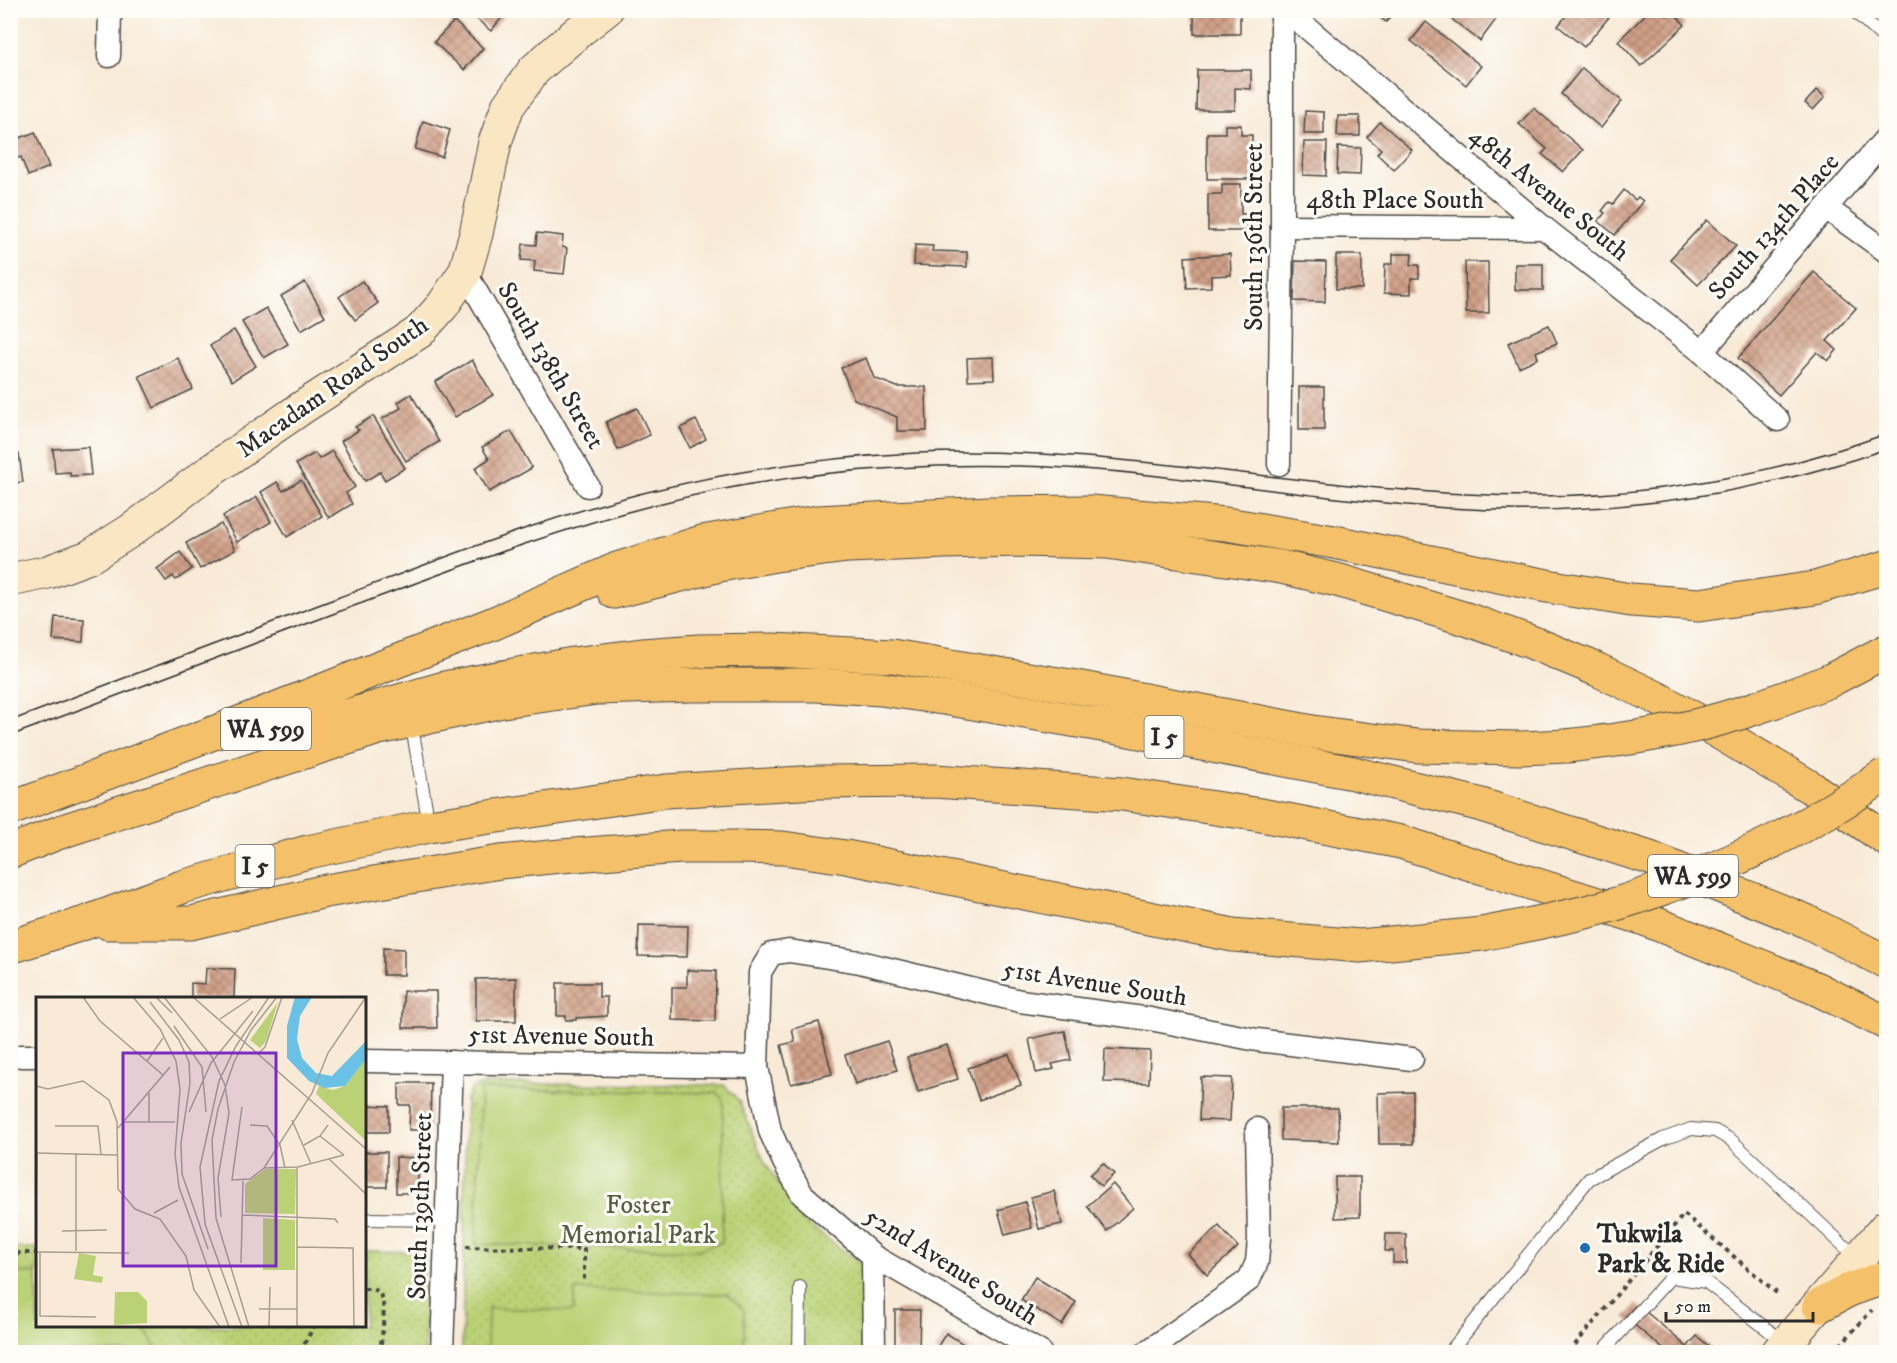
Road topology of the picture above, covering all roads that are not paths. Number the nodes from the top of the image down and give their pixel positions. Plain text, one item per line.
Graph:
1 (110, 10) edge
2 (606, 10) edge
3 (1284, 10) edge
4 (1853, 10) edge
5 (1887, 40) edge
6 (109, 56) dead end
7 (1887, 138) edge
8 (1826, 208) junction
9 (1282, 226) junction
10 (1544, 228) junction
11 (1887, 251) edge
12 (465, 272) junction
13 (1702, 352) junction
14 (1778, 420) dead end
15 (1279, 464) dead end
16 (588, 486) dead end
17 (1887, 567) edge
18 (10, 579) edge
19 (492, 624) junction
20 (1887, 651) edge
21 (411, 721) junction
22 (216, 732) junction
23 (1887, 774) edge
24 (10, 809) edge
25 (429, 826) junction
26 (1887, 838) edge
27 (10, 852) edge
28 (85, 922) junction
29 (10, 947) edge
30 (1887, 962) edge
31 (1887, 1023) edge
32 (1412, 1059) dead end
33 (366, 1061) edge
34 (452, 1062) junction
35 (757, 1067) junction
36 (1257, 1129) dead end
37 (366, 1219) edge
38 (447, 1220) junction
39 (1887, 1227) edge
40 (873, 1256) junction
41 (1859, 1259) junction
42 (1887, 1277) edge
43 (800, 1287) dead end
44 (1819, 1306) junction
45 (1782, 1348) edge
46 (442, 1353) edge
47 (799, 1353) edge
48 (874, 1353) edge
49 (1040, 1353) edge
50 (1147, 1353) edge
51 (1450, 1353) edge
52 (1602, 1353) edge

1 - 6 street
2 - 12 street, Macadam Road South
3 - 9 street, South 136th Street
3 - 10 street, 48th Avenue South
4 - 5 lane
7 - 8 street, South 134th Place
8 - 11 street
8 - 13 street, South 134th Place
9 - 10 street, 48th Place South
9 - 15 street, South 136th Street
10 - 13 street, 48th Avenue South
12 - 16 street, South 138th Street
12 - 18 street, Macadam Road South
13 - 14 street, 48th Avenue South
17 - 19 highway
19 - 22 highway
19 - 26 highway
20 - 22 highway, WA 599, bridge
21 - 25 lane
21 - 27 highway, I 5
21 - 30 highway, I 5
22 - 24 highway
23 - 28 highway, WA 599, bridge
25 - 28 highway, I 5
25 - 31 highway, I 5
28 - 29 highway, I 5
32 - 35 street, 51st Avenue South
33 - 34 street, 51st Avenue South
34 - 35 street, 51st Avenue South
34 - 38 street, South 139th Street
35 - 40 street, 52nd Avenue South
36 - 50 street
37 - 38 lane
38 - 46 street, South 139th Street
39 - 41 street
40 - 48 street
40 - 49 street, 52nd Avenue South
41 - 44 street
41 - 51 lane
42 - 44 highway
43 - 47 lane
44 - 45 street
45 - 52 lane

